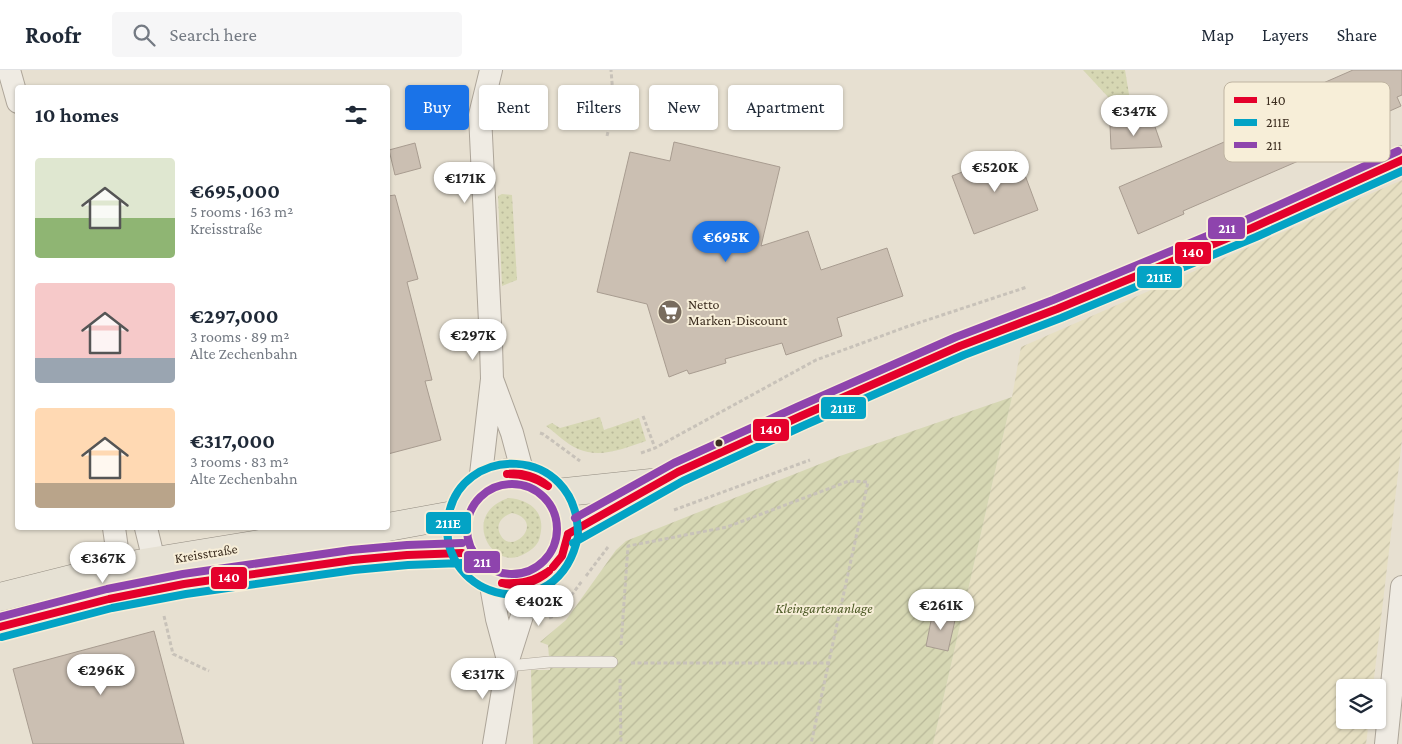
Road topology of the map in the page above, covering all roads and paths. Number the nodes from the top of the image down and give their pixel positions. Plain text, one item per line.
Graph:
1 (9, 70) edge
2 (491, 70) edge
3 (611, 70) edge
4 (15, 91) edge
5 (607, 136) dead end
6 (1402, 160) edge
7 (971, 306) dead end
8 (492, 379) junction
9 (643, 416) dead end
10 (536, 432) dead end
11 (655, 448) junction
12 (633, 456) dead end
13 (810, 460) dead end
14 (584, 463) dead end
15 (523, 474) junction
16 (660, 482) junction
17 (480, 483) junction
18 (556, 493) junction
19 (666, 513) dead end
20 (458, 514) junction
21 (390, 526) edge
22 (114, 530) edge
23 (146, 530) edge
24 (355, 530) edge
25 (568, 534) junction
26 (462, 553) junction
27 (360, 560) junction
28 (154, 561) junction
29 (120, 567) junction
30 (490, 580) junction
31 (533, 581) junction
32 (1402, 587) edge
33 (161, 588) junction
34 (124, 595) junction
35 (0, 597) edge
36 (164, 615) dead end
37 (0, 628) edge
38 (621, 654) dead end
39 (612, 662) dead end
40 (507, 663) junction
41 (630, 663) dead end
42 (830, 663) junction
43 (209, 671) dead end
44 (620, 672) dead end
45 (494, 744) edge
46 (621, 744) edge
47 (812, 744) edge
48 (1386, 744) edge

1 - 4 street
2 - 8 street
3 - 5 path
6 - 16 main road
7 - 11 path
8 - 15 street
8 - 17 street
9 - 11 path
10 - 14 path
11 - 12 path
13 - 19 path
15 - 17 main road
15 - 18 main road
16 - 18 main road
16 - 25 main road
17 - 20 main road
18 - 25 main road
20 - 21 main road, Kreisstraße
20 - 26 main road
22 - 29 street
23 - 28 street
24 - 27 lane
24 - 28 main road, Kreisstraße
25 - 31 main road
26 - 27 main road, Kreisstraße
26 - 30 main road
27 - 33 main road, Kreisstraße
28 - 29 main road, Kreisstraße
28 - 33 street
29 - 34 street
29 - 35 main road, Kreisstraße
30 - 31 main road
30 - 40 street
31 - 40 street
32 - 48 street
33 - 34 main road, Kreisstraße
34 - 37 main road, Kreisstraße
36 - 43 path
38 - 42 path
39 - 40 lane
40 - 45 street
41 - 42 path
42 - 47 path
44 - 46 path

